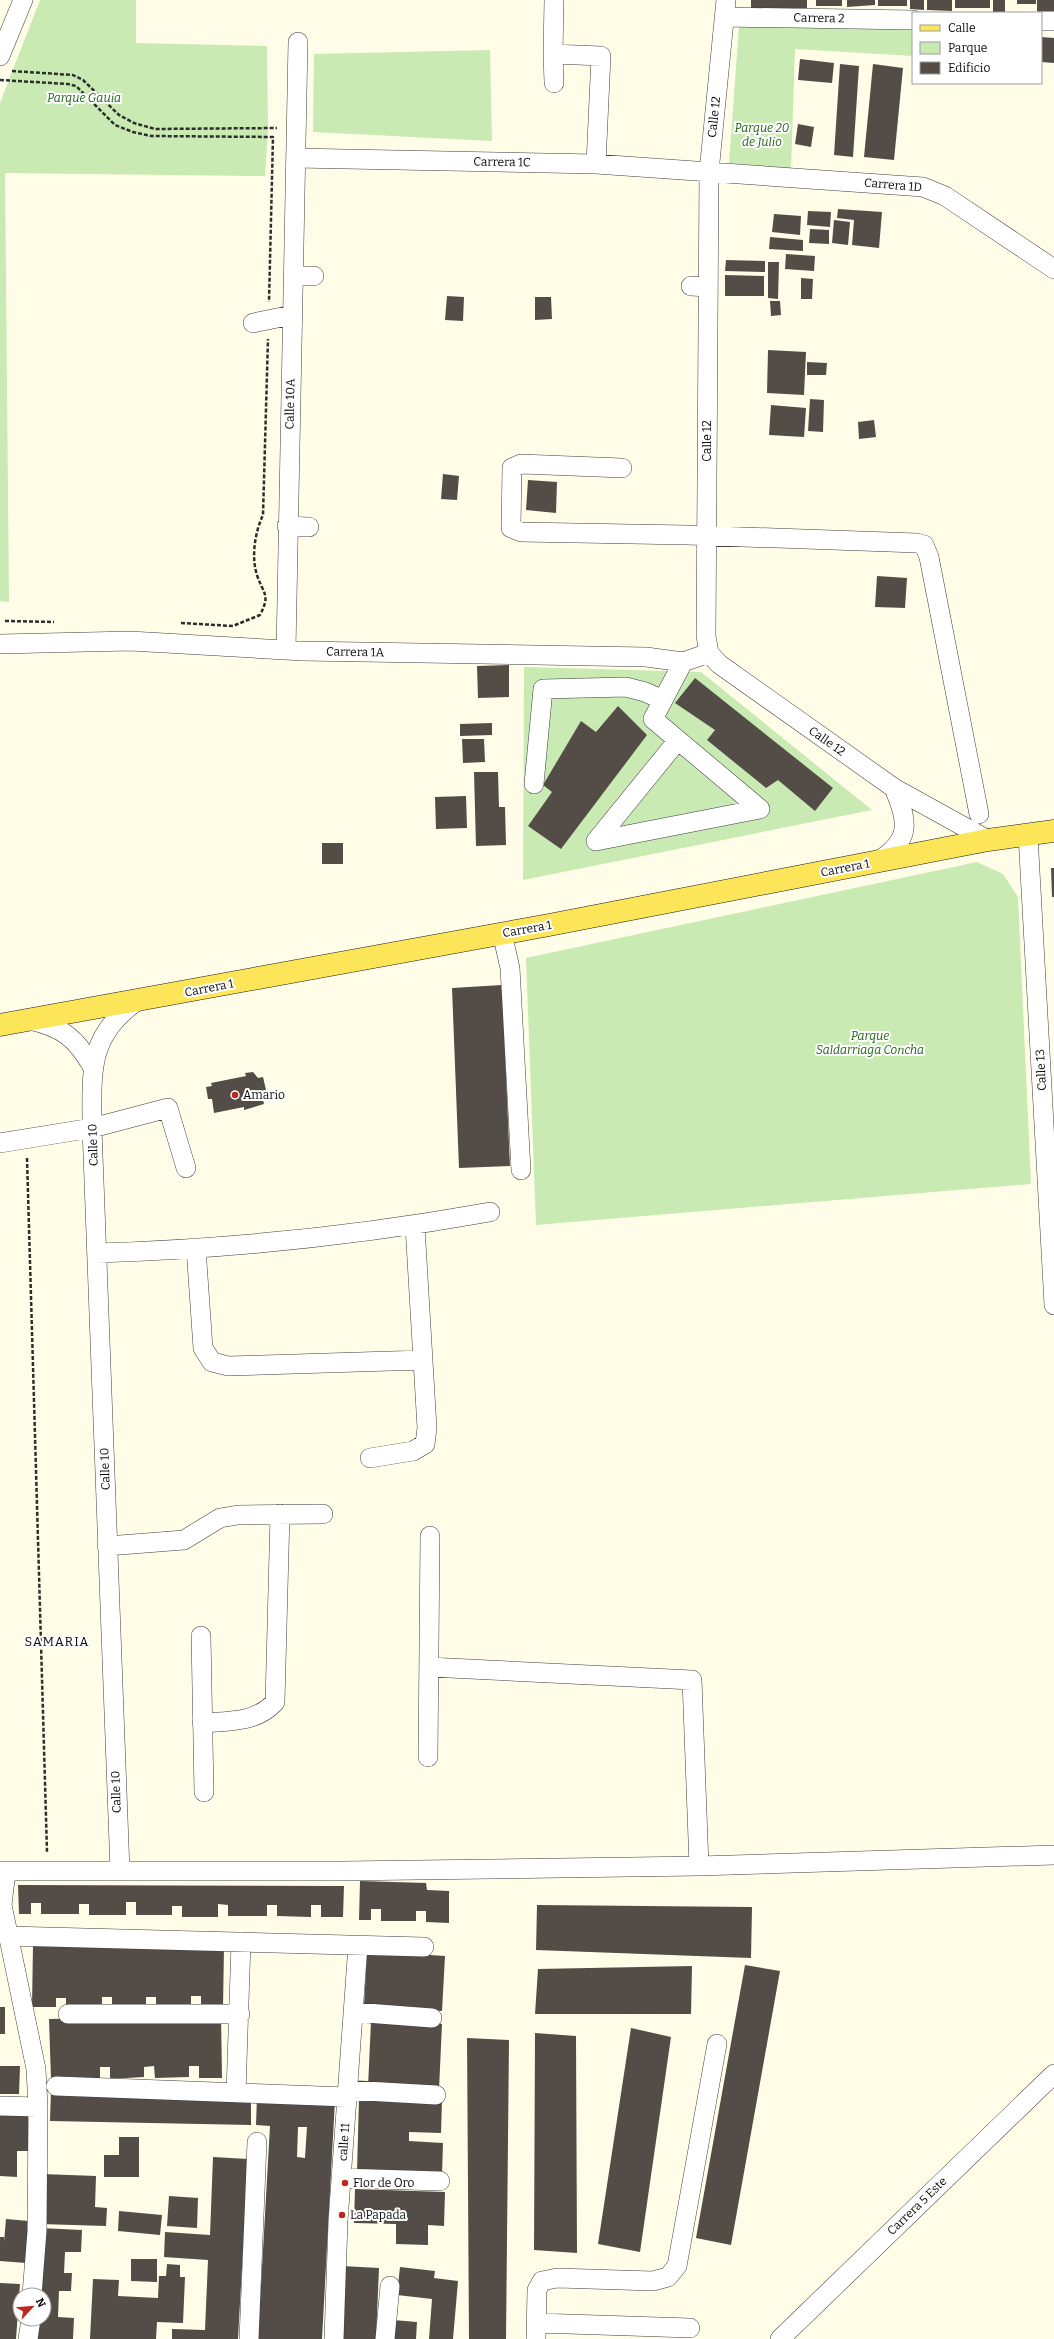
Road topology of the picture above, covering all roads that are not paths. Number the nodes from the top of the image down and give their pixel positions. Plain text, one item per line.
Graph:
1 (23, 0) edge
2 (554, 0) edge
3 (725, 9) edge
4 (912, 20) edge
5 (1042, 21) edge
6 (1054, 21) edge
7 (298, 42) dead end
8 (553, 54) junction
9 (3, 64) edge
10 (554, 83) dead end
11 (296, 158) junction
12 (596, 164) junction
13 (709, 172) junction
14 (1054, 270) edge
15 (293, 276) junction
16 (314, 276) dead end
17 (292, 315) junction
18 (261, 322) road end
19 (622, 468) dead end
20 (287, 526) junction
21 (309, 527) dead end
22 (707, 536) junction
23 (0, 644) edge
24 (709, 653) junction
25 (298, 655) junction
26 (683, 662) junction
27 (663, 700) junction
28 (678, 740) junction
29 (534, 784) dead end
30 (894, 788) junction
31 (979, 814) dead end
32 (1054, 831) edge
33 (1028, 834) junction
34 (988, 840) junction
35 (877, 862) junction
36 (502, 933) junction
37 (137, 1001) junction
38 (29, 1020) junction
39 (0, 1025) edge
40 (92, 1066) junction
41 (92, 1128) junction
42 (0, 1143) edge
43 (186, 1168) dead end
44 (521, 1170) dead end
45 (1051, 1200) edge
46 (490, 1212) dead end
47 (415, 1226) junction
48 (196, 1248) junction
49 (98, 1252) junction
50 (1054, 1305) edge
51 (423, 1360) junction
52 (370, 1458) dead end
53 (280, 1514) junction
54 (323, 1514) dead end
55 (430, 1536) dead end
56 (107, 1546) junction
57 (201, 1636) dead end
58 (429, 1667) junction
59 (202, 1723) junction
60 (428, 1757) dead end
61 (204, 1792) dead end
62 (1054, 1855) edge
63 (699, 1866) junction
64 (3, 1871) edge
65 (120, 1871) junction
66 (9, 1936) junction
67 (241, 1942) junction
68 (358, 1945) junction
69 (424, 1947) dead end
70 (353, 2012) junction
71 (68, 2014) dead end
72 (240, 2014) junction
73 (432, 2018) dead end
74 (717, 2044) dead end
75 (1054, 2074) edge
76 (56, 2086) dead end
77 (236, 2093) junction
78 (347, 2094) junction
79 (436, 2095) dead end
80 (0, 2106) edge
81 (38, 2107) junction
82 (257, 2142) dead end
83 (341, 2178) junction
84 (440, 2181) dead end
85 (390, 2286) dead end
86 (33, 2287) edge
87 (29, 2327) edge
88 (690, 2328) dead end
89 (536, 2331) edge
90 (28, 2339) edge
91 (249, 2339) edge
92 (334, 2339) edge
93 (385, 2339) edge
94 (780, 2339) edge

1 - 9 street
2 - 8 street
3 - 4 street, Carrera 2
3 - 13 street, Calle 12
5 - 6 street
7 - 11 street, Calle 10A
8 - 10 street
8 - 12 street
11 - 12 street, Carrera 1C
11 - 15 street, Calle 10A
12 - 13 street, Carrera 1C
13 - 14 street, Carrera 1D
13 - 22 street, Calle 12
15 - 16 street
15 - 17 street, Calle 10A
17 - 18 street
17 - 20 street, Calle 10A
19 - 22 street
20 - 21 street
20 - 25 street, Calle 10A
22 - 24 street, Calle 12
22 - 31 street
23 - 25 street, Carrera 1A
24 - 26 street, Carrera 1A
24 - 30 street, Calle 12
25 - 26 street, Carrera 1A
26 - 27 street
27 - 28 street
27 - 29 street
28 - 28 street
30 - 34 street, Calle 12
30 - 35 street
32 - 33 main road, Carrera 1
33 - 34 main road, Carrera 1
33 - 45 street, Calle 13
34 - 35 main road, Carrera 1
35 - 36 main road, Carrera 1
36 - 37 main road, Carrera 1
36 - 44 street
37 - 38 main road, Carrera 1
37 - 40 street
38 - 39 main road, Carrera 1
38 - 40 street
40 - 41 street, Calle 10
41 - 42 street
41 - 43 street
41 - 49 street, Calle 10
45 - 50 street, Calle 13
46 - 47 street
47 - 48 street
47 - 51 street
48 - 49 street
48 - 51 street
49 - 56 street, Calle 10
51 - 52 street
53 - 54 street
53 - 56 street
53 - 59 street
55 - 58 street
56 - 65 street, Calle 10
57 - 59 street
58 - 60 street
58 - 63 street
59 - 61 street
62 - 63 street
63 - 65 street
64 - 65 street
64 - 66 street
66 - 67 street
66 - 81 street
67 - 68 street
67 - 72 street
68 - 69 street
68 - 70 street, calle 11
70 - 73 street
70 - 78 street, calle 11
71 - 72 street
72 - 77 street
74 - 89 street
75 - 94 street, Carrera 5 Este
76 - 77 street
77 - 78 street
78 - 79 street
78 - 83 street, calle 11
80 - 81 street
81 - 86 street
82 - 91 street
83 - 84 street
83 - 92 street, calle 11
85 - 93 street
87 - 90 street
88 - 89 street

